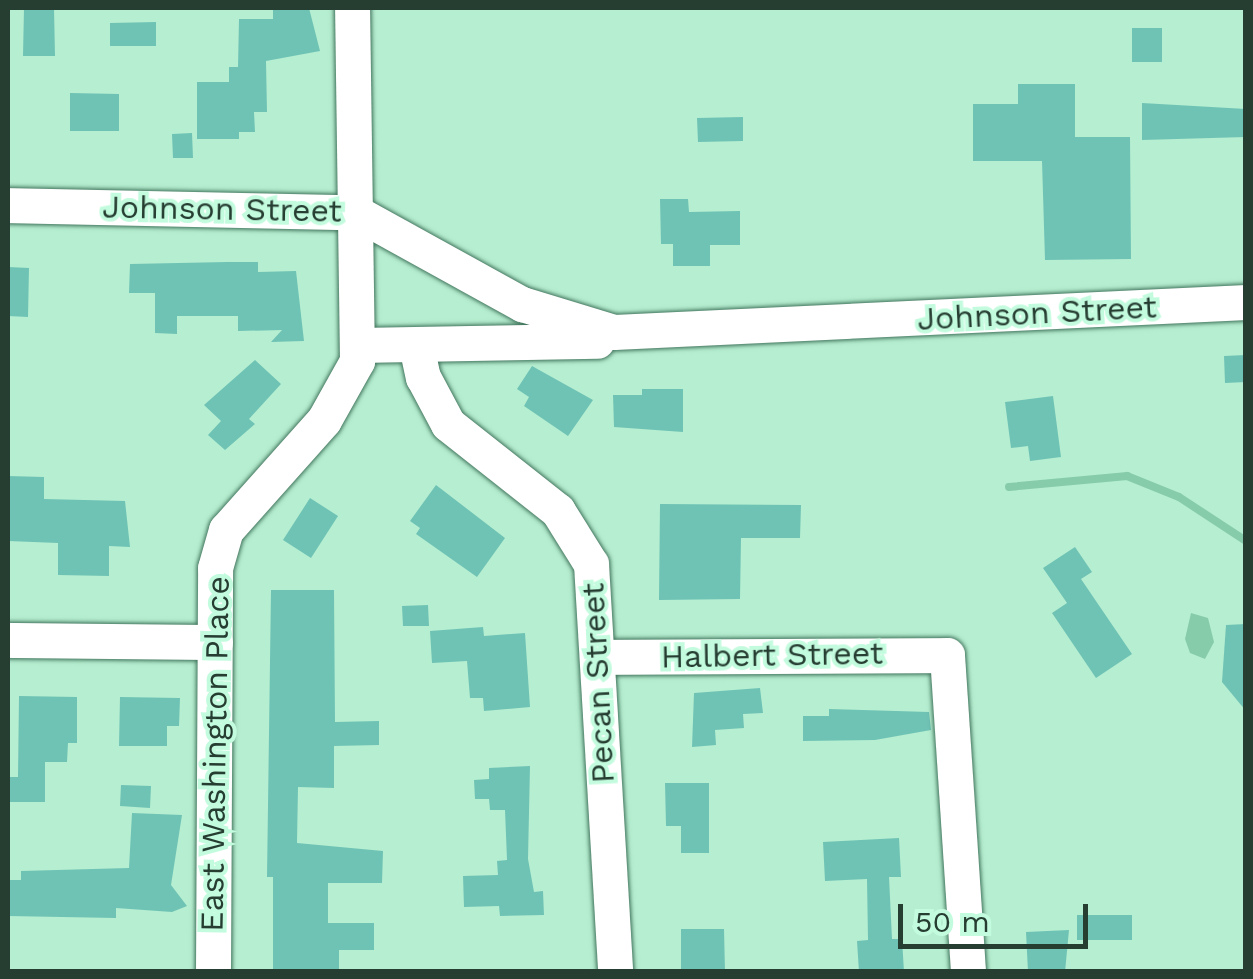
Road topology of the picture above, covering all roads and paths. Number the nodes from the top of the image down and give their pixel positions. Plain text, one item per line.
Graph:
1 (352, 8) edge
2 (8, 205) edge
3 (355, 212) junction
4 (1246, 302) edge
5 (648, 332) junction
6 (358, 345) junction
7 (416, 346) junction
8 (8, 640) edge
9 (215, 642) junction
10 (597, 657) junction
11 (213, 972) edge
12 (614, 972) edge
13 (968, 972) edge

1 - 3 street, East Washington Place
2 - 3 street, Johnson Street
3 - 5 street, Johnson Street
3 - 6 street, East Washington Place
4 - 5 street, Johnson Street
5 - 7 street, Johnson Street
6 - 7 street, Johnson Street
6 - 9 street, East Washington Place
7 - 10 street, Pecan Street
8 - 9 street
9 - 11 street, East Washington Place
10 - 12 street, Pecan Street
10 - 13 street, Halbert Street

